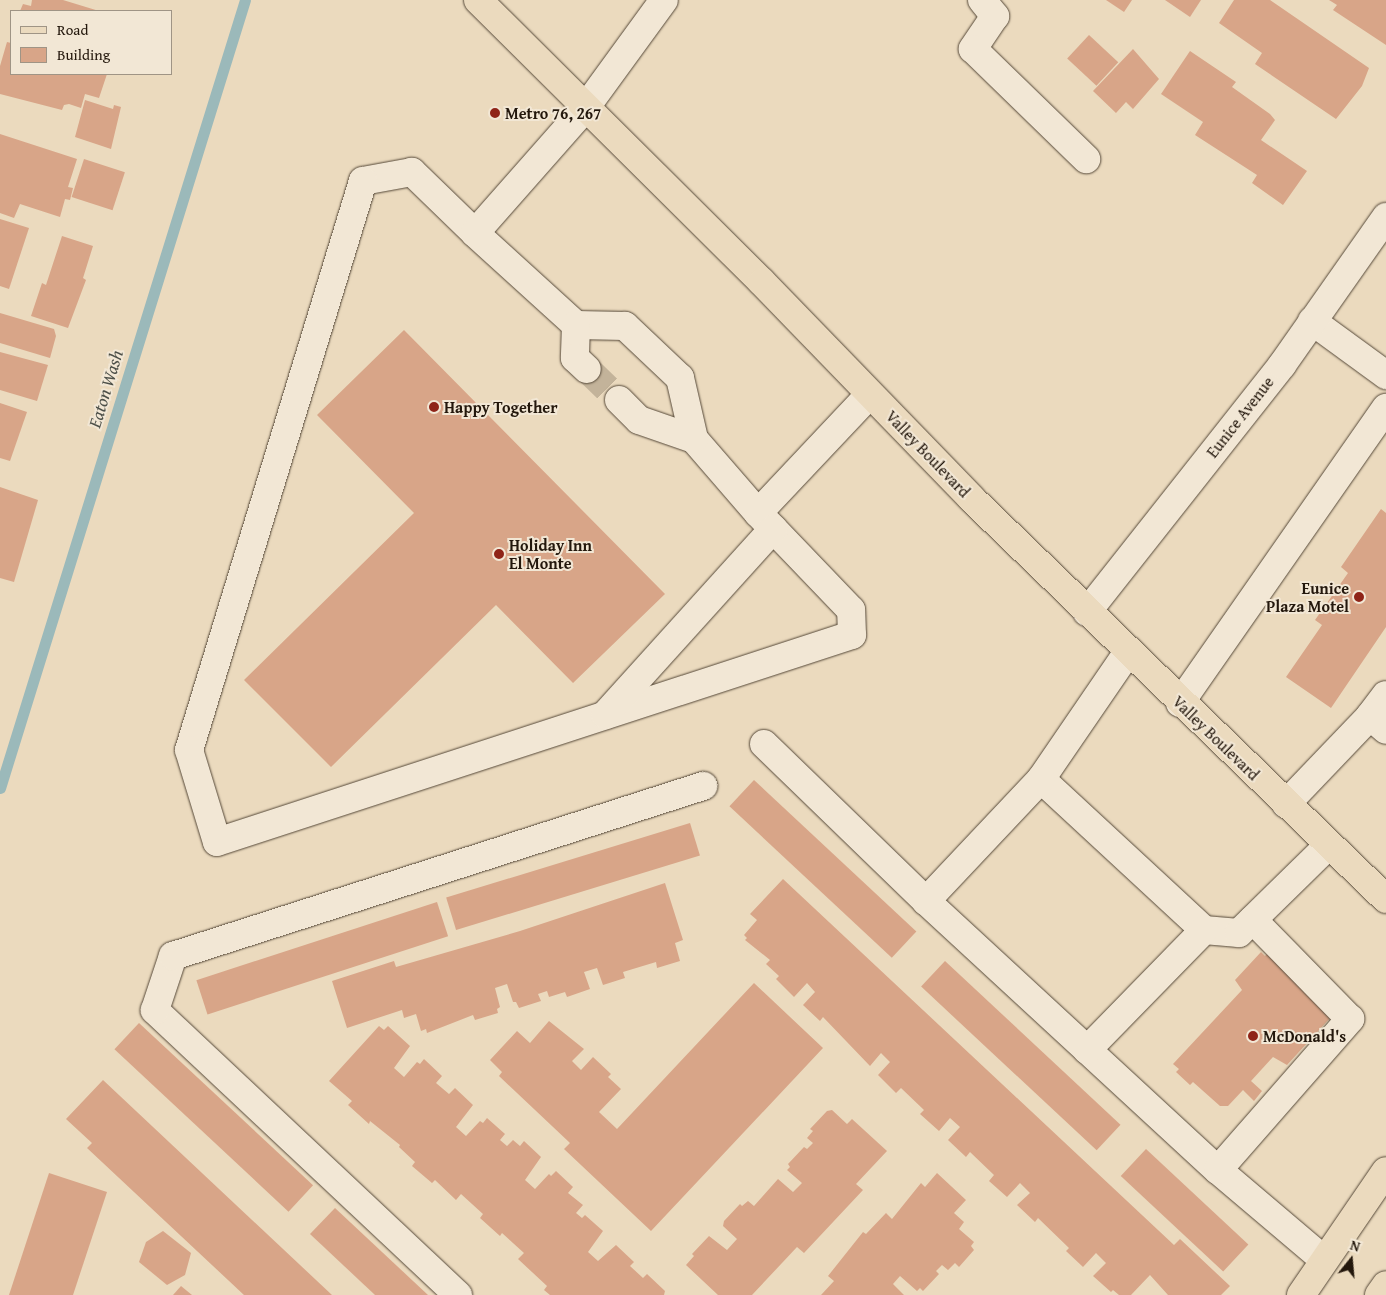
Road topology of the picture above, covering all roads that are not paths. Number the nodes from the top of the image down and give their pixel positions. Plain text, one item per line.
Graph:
1 (478, 0) edge
2 (664, 0) edge
3 (982, 0) edge
4 (586, 108) junction
5 (1086, 159) dead end
6 (1386, 216) edge
7 (475, 233) junction
8 (1312, 321) junction
9 (576, 325) junction
10 (587, 369) tunnel mouth
11 (1386, 375) edge
12 (870, 394) junction
13 (619, 400) tunnel mouth
14 (1386, 408) edge
15 (694, 440) junction
16 (765, 521) junction
17 (1087, 612) junction
18 (1128, 652) junction
19 (1180, 703) junction
20 (1381, 714) edge
21 (602, 718) junction
22 (764, 744) dead end
23 (1041, 779) junction
24 (703, 786) dead end
25 (1286, 804) junction
26 (1329, 845) junction
27 (1386, 899) edge
28 (926, 900) junction
29 (1253, 920) junction
30 (1204, 930) junction
31 (1087, 1050) junction
32 (1218, 1170) junction
33 (1386, 1172) edge
34 (1324, 1260) junction
35 (1386, 1285) edge
36 (458, 1295) edge
37 (1301, 1295) edge
38 (1379, 1295) edge

1 - 4 main road, Valley Boulevard
2 - 4 street
3 - 5 street
4 - 7 street
4 - 12 main road, Valley Boulevard
6 - 8 street, Eunice Avenue
7 - 9 street
7 - 21 street
8 - 11 street
8 - 17 street, Eunice Avenue
9 - 10 street
9 - 15 street
12 - 16 street
12 - 17 main road, Valley Boulevard
13 - 15 street
14 - 19 street
15 - 16 street
16 - 21 street
16 - 21 street
17 - 18 main road, Valley Boulevard
18 - 19 main road, Valley Boulevard
18 - 23 street
19 - 25 main road, Valley Boulevard
20 - 25 street
22 - 28 street
23 - 28 street
23 - 30 street
24 - 36 street
25 - 26 main road, Valley Boulevard
26 - 27 main road, Valley Boulevard
26 - 29 street
28 - 31 street
29 - 30 street
29 - 32 street
30 - 31 street
31 - 32 street
32 - 34 street
33 - 34 main road
34 - 37 main road
35 - 38 main road

